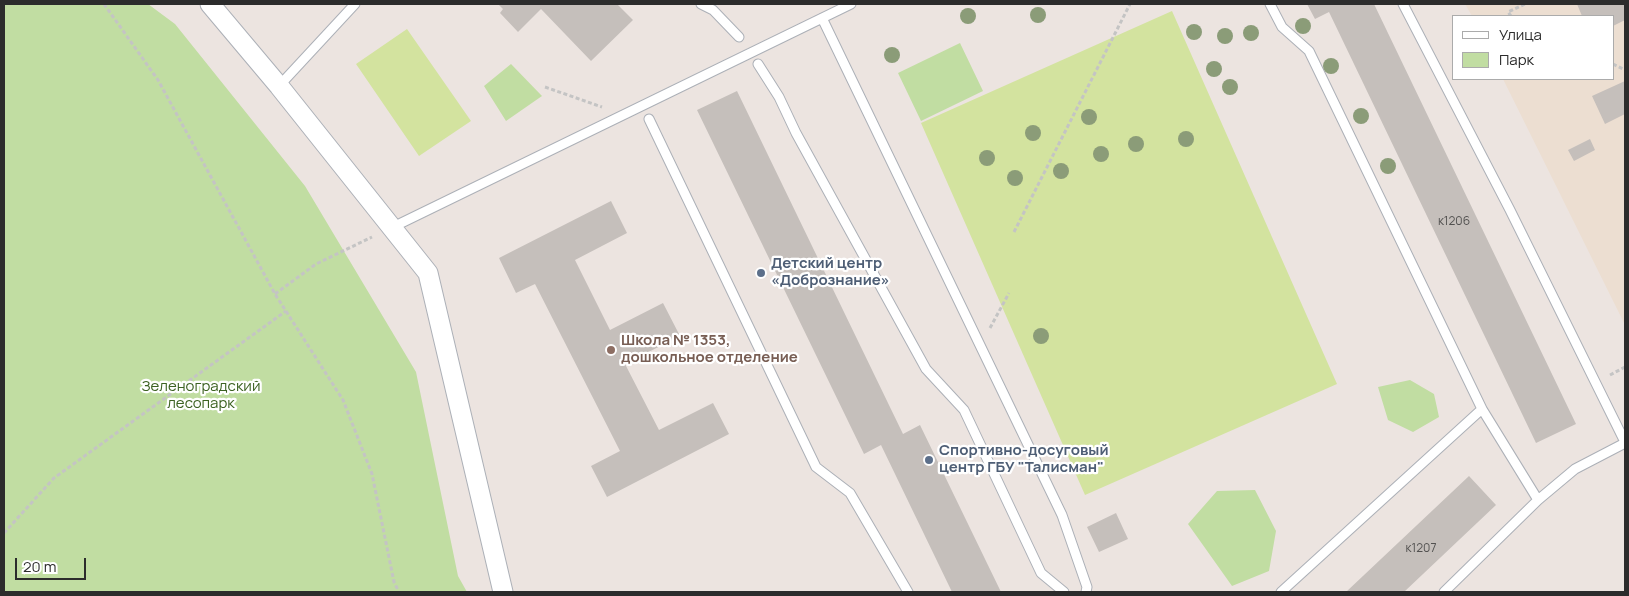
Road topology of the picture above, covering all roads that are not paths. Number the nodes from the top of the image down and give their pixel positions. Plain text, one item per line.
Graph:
1 (210, 4) edge
2 (355, 4) edge
3 (701, 4) edge
4 (851, 4) edge
5 (1270, 4) edge
6 (1403, 4) edge
7 (822, 18) junction
8 (739, 37) dead end
9 (758, 64) dead end
10 (279, 86) junction
11 (650, 119) dead end
12 (393, 227) junction
13 (1482, 409) junction
14 (1625, 443) edge
15 (1538, 500) junction
16 (503, 592) edge
17 (908, 592) edge
18 (1064, 592) edge
19 (1086, 592) edge
20 (1282, 592) edge
21 (1444, 592) edge

1 - 10 street
2 - 10 lane
3 - 8 lane
4 - 7 lane
5 - 13 lane
6 - 14 lane
7 - 12 lane
7 - 19 lane
9 - 18 lane
10 - 12 street
11 - 17 lane
12 - 16 street
13 - 15 lane
13 - 20 lane
14 - 15 lane
15 - 21 lane

